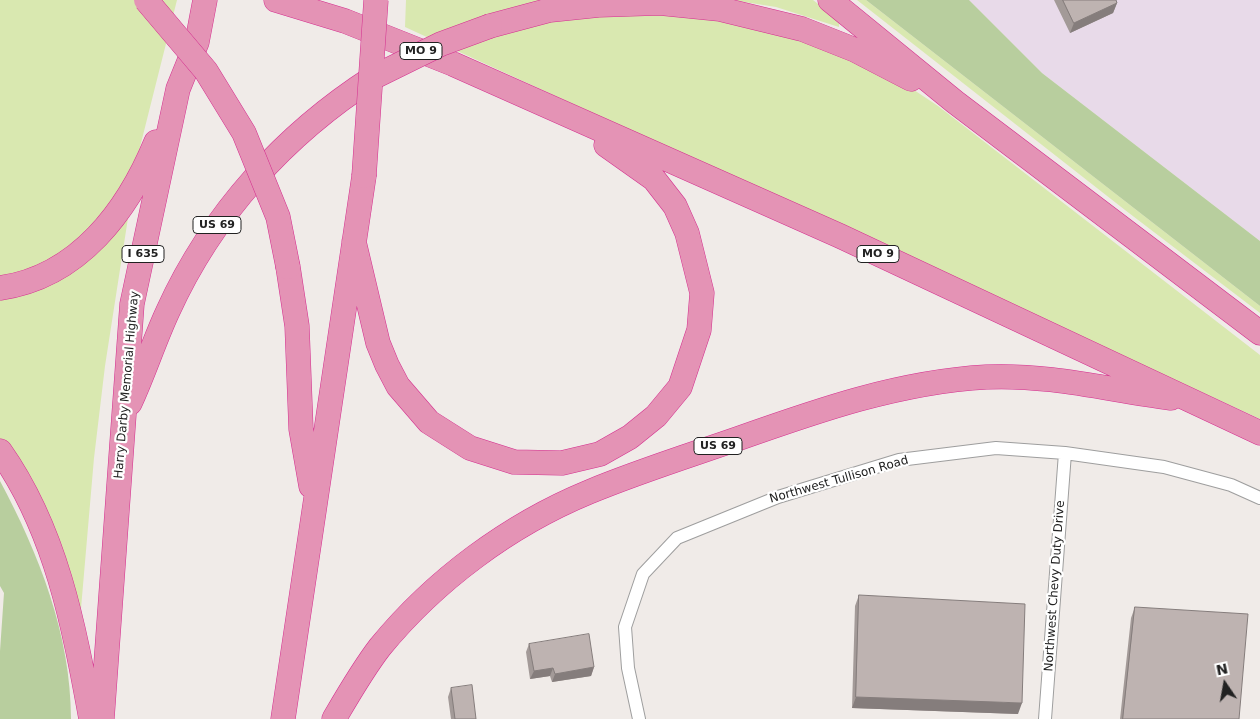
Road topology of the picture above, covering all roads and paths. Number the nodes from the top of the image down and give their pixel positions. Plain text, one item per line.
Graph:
1 (146, 0) edge
2 (205, 0) edge
3 (276, 0) edge
4 (376, 0) edge
5 (830, 0) edge
6 (178, 89) junction
7 (955, 102) junction
8 (561, 114) junction
9 (354, 242) junction
10 (0, 288) edge
11 (1260, 333) edge
12 (1192, 401) junction
13 (123, 421) junction
14 (1260, 433) edge
15 (0, 451) edge
16 (1065, 453) junction
17 (1260, 498) edge
18 (315, 507) junction
19 (90, 719) edge
20 (102, 719) edge
21 (283, 719) edge
22 (334, 719) edge
23 (639, 719) edge
24 (1045, 719) edge

1 - 18 highway, bridge
2 - 6 highway, Harry Darby Memorial Highway / I 635
3 - 8 highway, MO 9
4 - 9 highway, bridge
5 - 7 highway
6 - 10 highway
6 - 13 highway, Harry Darby Memorial Highway / I 635
7 - 11 highway
7 - 13 highway, US 69, bridge
8 - 9 highway
8 - 12 highway, MO 9
9 - 18 highway
12 - 14 highway, MO 9
12 - 22 highway, US 69
13 - 20 highway, Harry Darby Memorial Highway / I 635
15 - 19 highway
16 - 17 street, Northwest Tullison Road
16 - 23 street, Northwest Tullison Road
16 - 24 street, Northwest Chevy Duty Drive
18 - 21 highway

